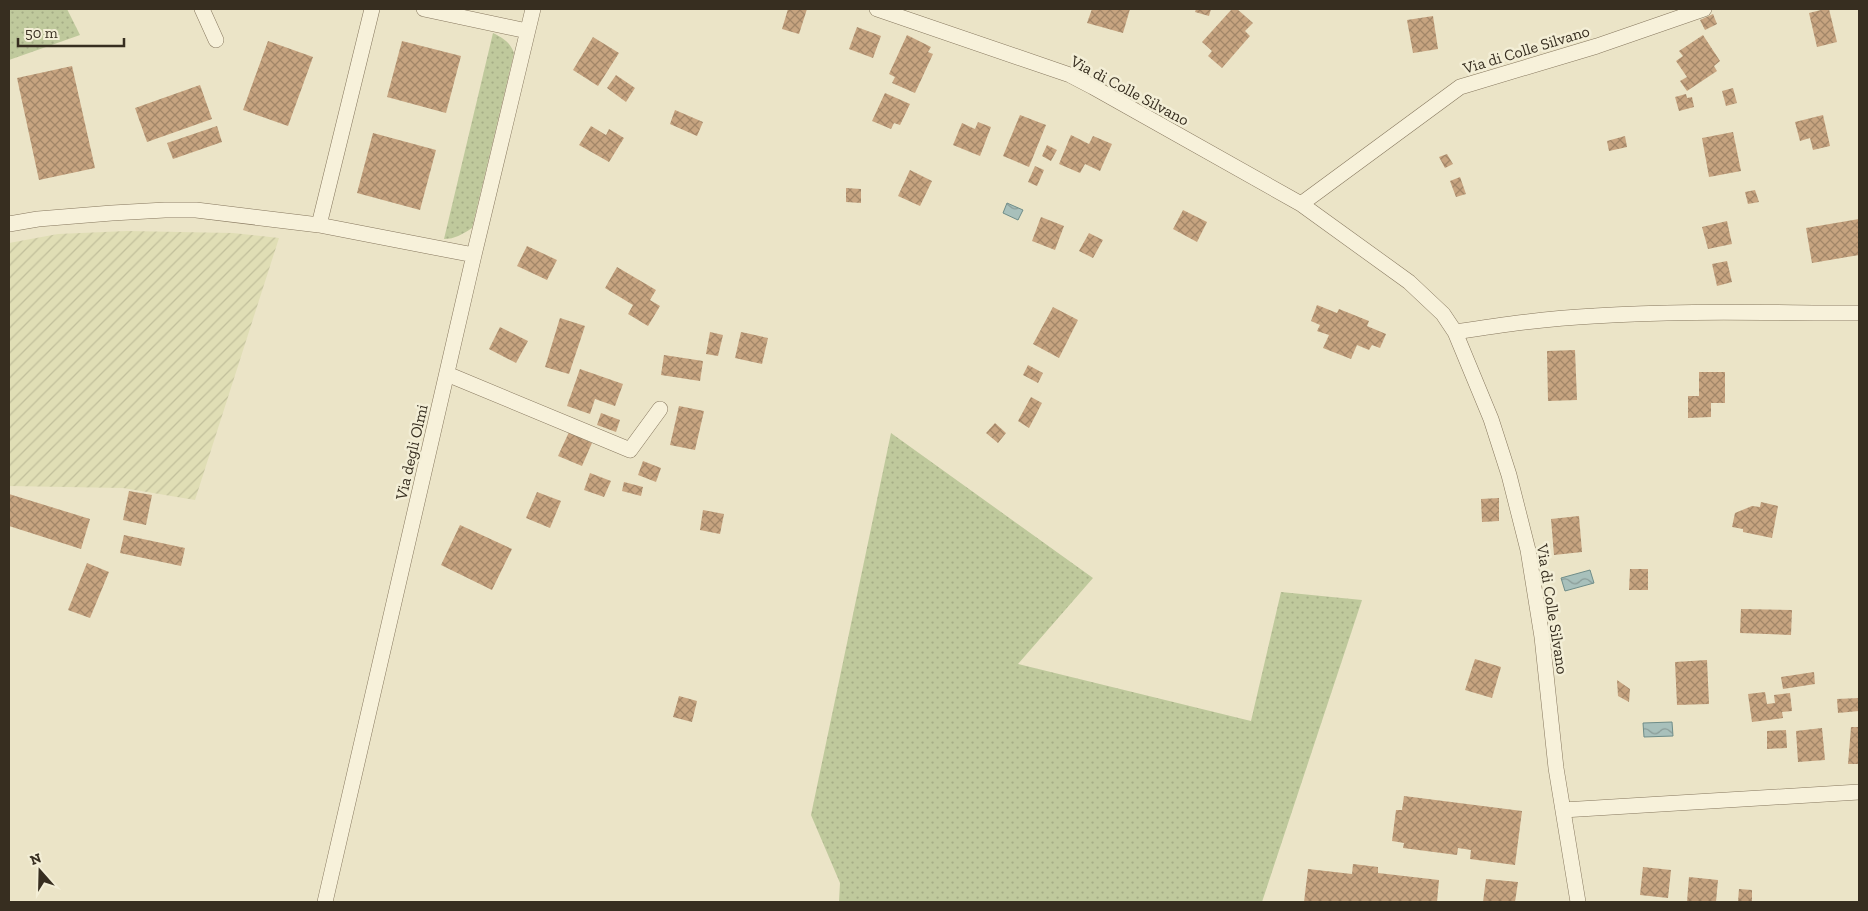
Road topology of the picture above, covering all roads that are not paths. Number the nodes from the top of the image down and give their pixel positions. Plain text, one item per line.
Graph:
1 (202, 9) edge
2 (372, 9) edge
3 (424, 9) edge
4 (533, 9) edge
5 (877, 9) edge
6 (1704, 9) edge
7 (527, 31) junction
8 (216, 40) dead end
9 (1301, 204) junction
10 (9, 224) edge
11 (320, 225) junction
12 (474, 255) junction
13 (1859, 313) edge
14 (1455, 332) junction
15 (447, 374) junction
16 (660, 409) dead end
17 (1859, 792) edge
18 (1563, 810) junction
19 (325, 902) edge
20 (1578, 902) edge

1 - 8 street
2 - 11 street
3 - 7 street
4 - 7 street, Via degli Olmi
5 - 9 street, Via di Colle Silvano
6 - 9 street, Via di Colle Silvano
7 - 12 street, Via degli Olmi
9 - 14 street, Via di Colle Silvano
10 - 11 street
11 - 12 street
12 - 15 street, Via degli Olmi
13 - 14 street
14 - 18 street, Via di Colle Silvano
15 - 16 street
15 - 19 street, Via degli Olmi
17 - 18 street
18 - 20 street, Via di Colle Silvano

